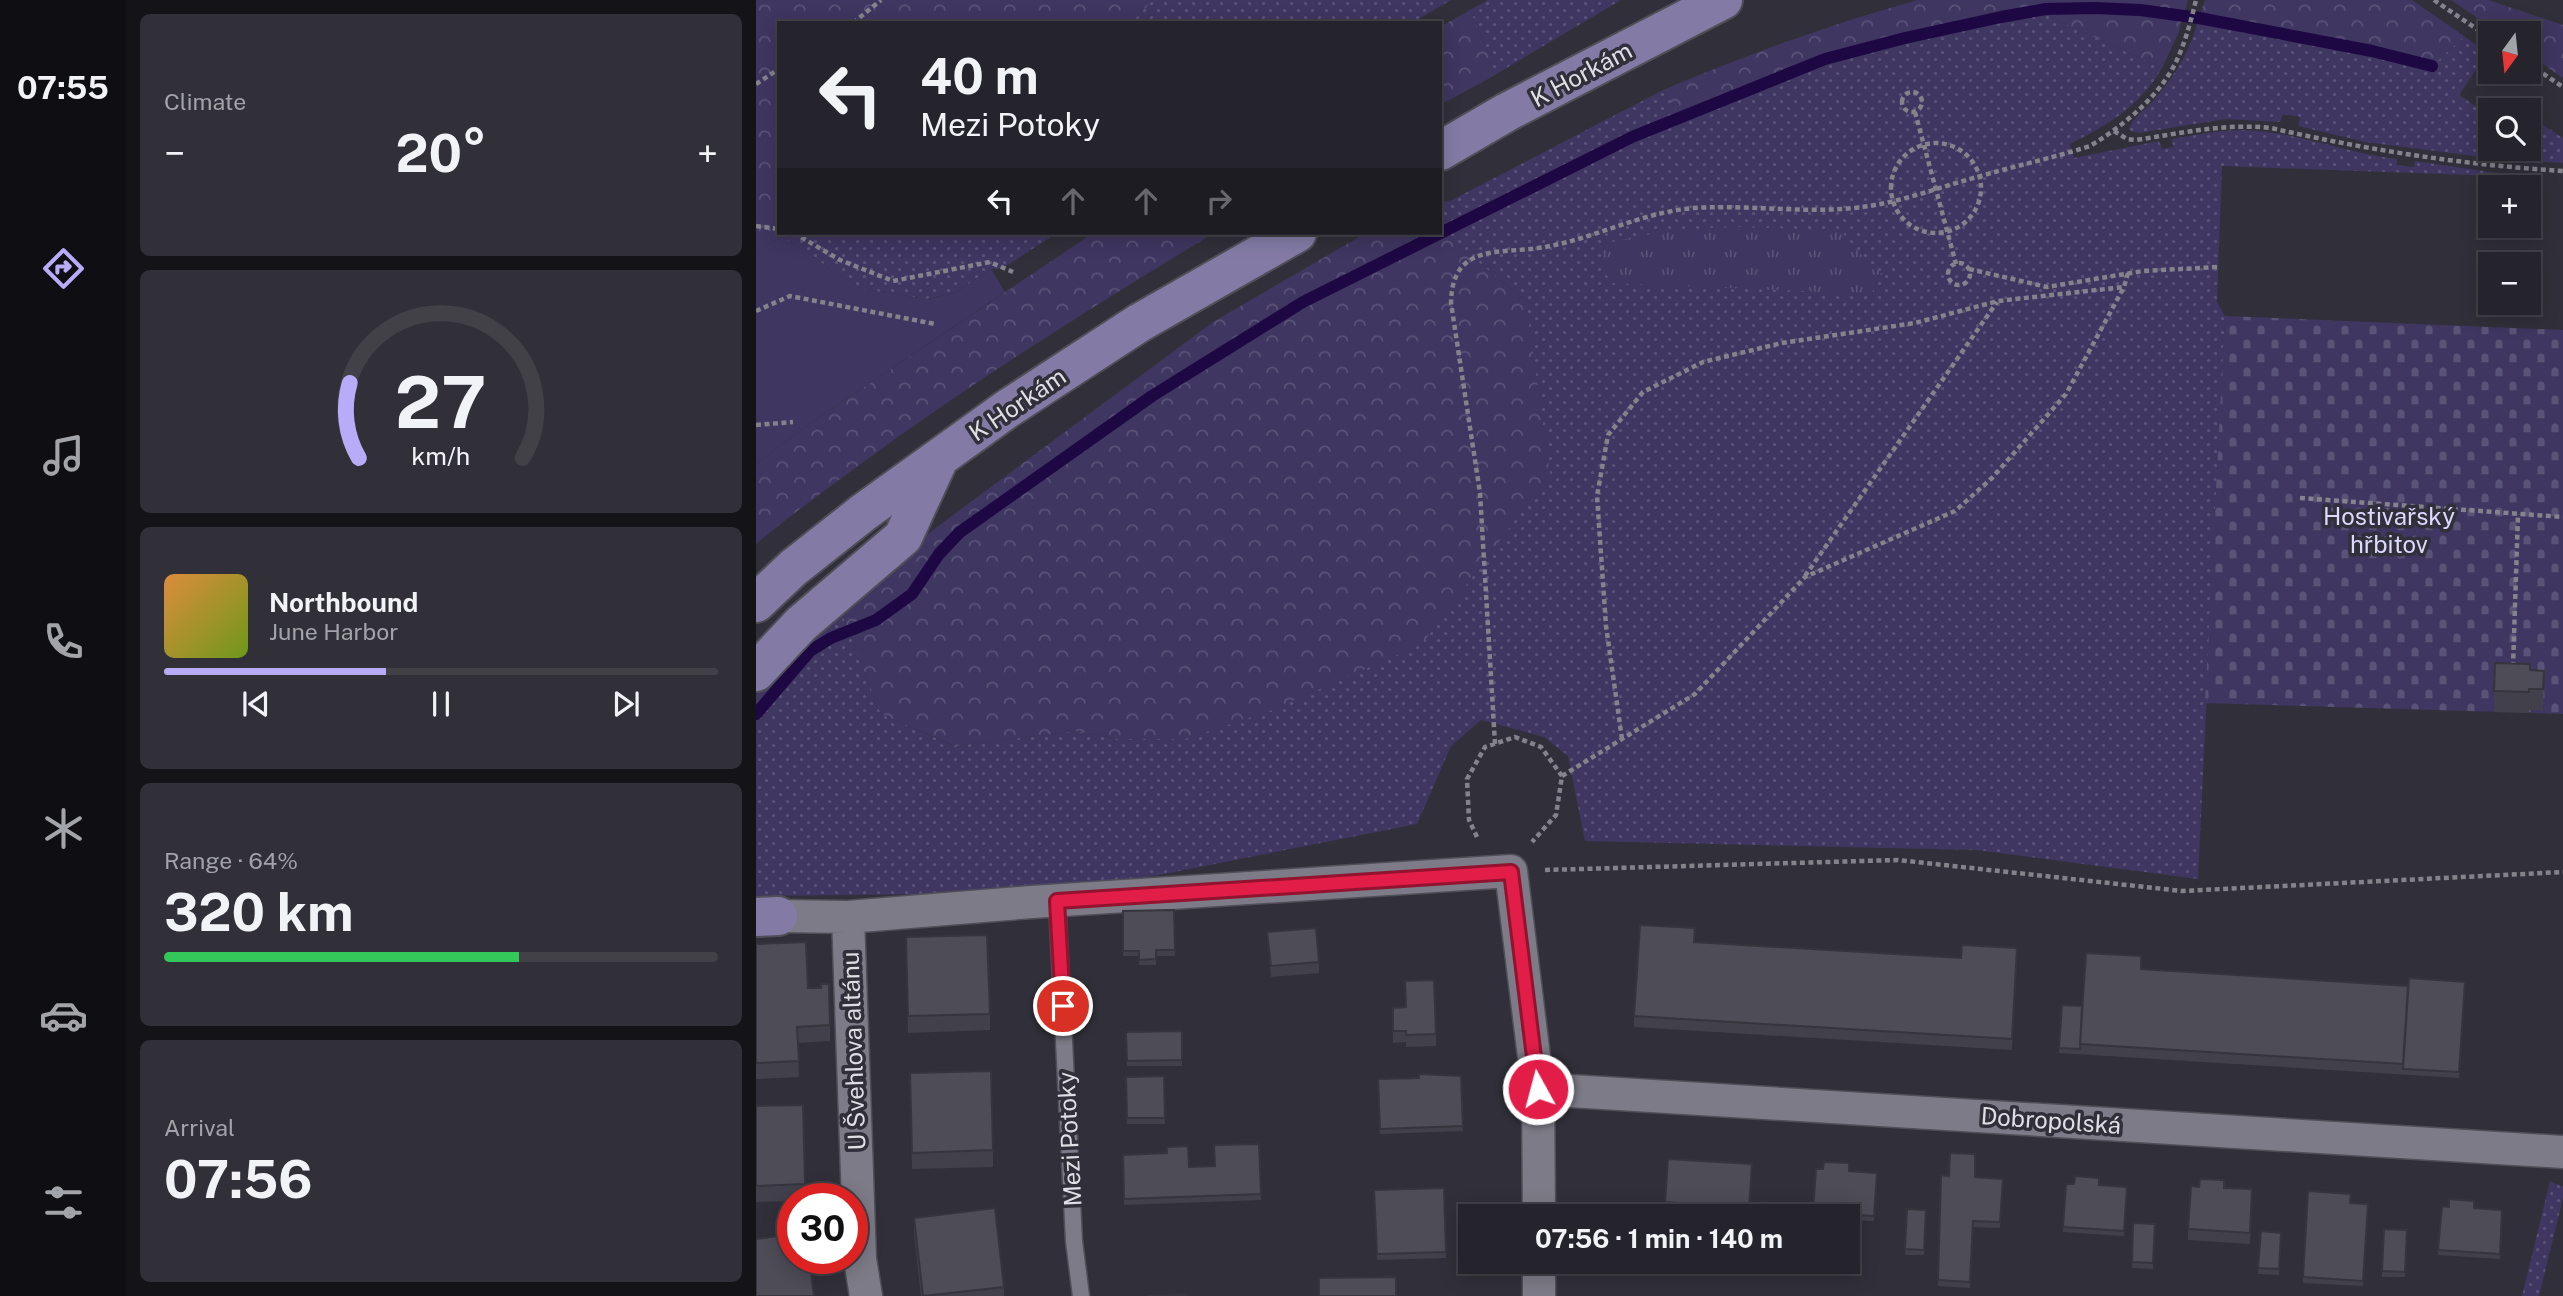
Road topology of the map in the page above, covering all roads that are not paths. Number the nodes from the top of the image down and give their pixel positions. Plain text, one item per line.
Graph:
1 (1723, 0) edge
2 (1442, 150) edge
3 (1293, 235) edge
4 (939, 459) junction
5 (756, 603) edge
6 (756, 672) edge
7 (1057, 901) junction
8 (767, 916) edge
9 (848, 917) junction
10 (1538, 1089) junction
11 (2563, 1152) edge
12 (1539, 1204) edge
13 (1539, 1274) edge
14 (866, 1296) edge
15 (1081, 1296) edge
16 (1539, 1296) edge

1 - 2 main road, K Horkám
3 - 4 main road, K Horkám
4 - 5 main road, K Horkám
4 - 6 main road
7 - 9 street
7 - 10 street
7 - 15 lane, Mezi Potoky
8 - 9 street, U Švehlova altánu
9 - 14 street, U Švehlova altánu
10 - 11 street, Dobropolská
10 - 12 street
13 - 16 street

